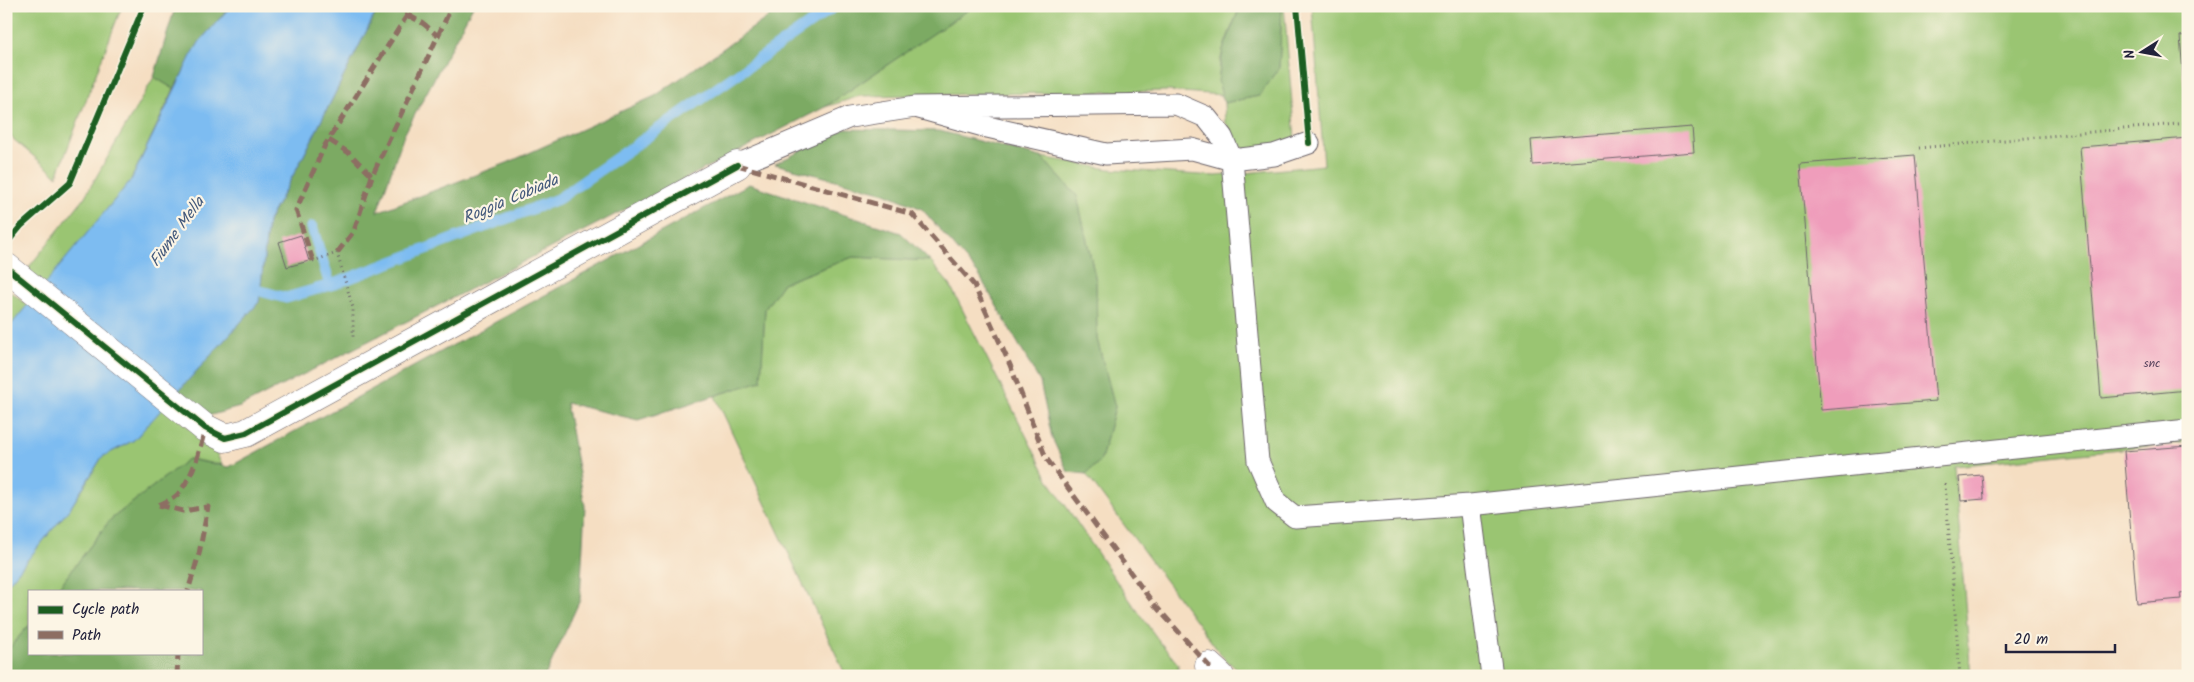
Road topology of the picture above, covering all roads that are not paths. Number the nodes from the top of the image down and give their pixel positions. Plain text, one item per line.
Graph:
1 (915, 107) junction
2 (1309, 143) road end
3 (1232, 160) junction
4 (737, 165) joint
5 (15, 274) edge
6 (2188, 430) edge
7 (1470, 505) junction
8 (1492, 676) edge

1 - 3 lane
1 - 3 lane
1 - 4 lane
2 - 3 lane
3 - 7 lane
4 - 5 street
6 - 7 lane
7 - 8 lane

